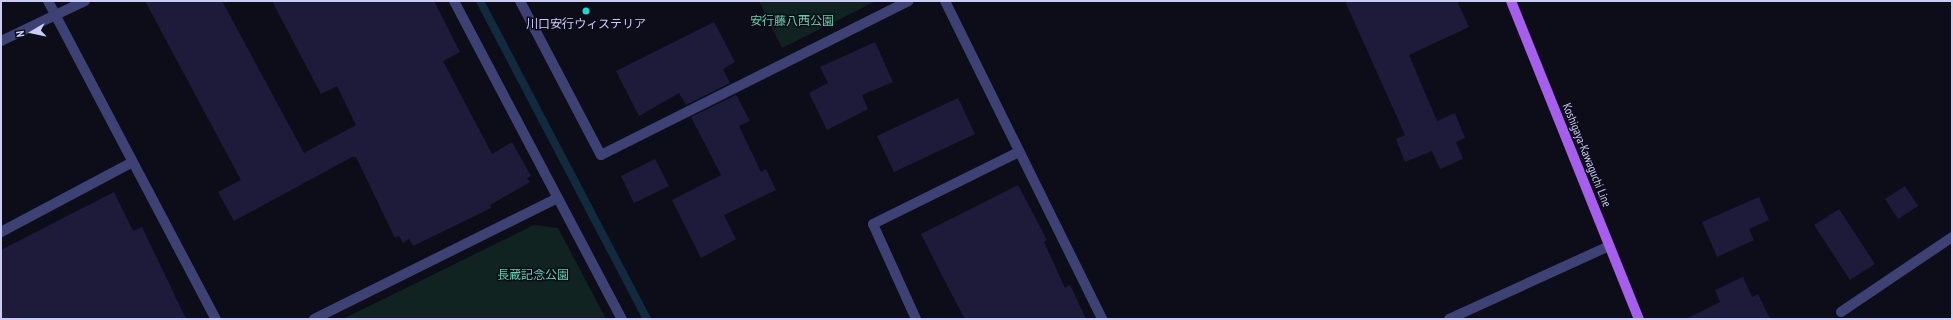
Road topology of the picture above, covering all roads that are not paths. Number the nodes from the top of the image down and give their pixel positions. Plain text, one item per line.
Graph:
1 (48, 1) edge
2 (85, 1) edge
3 (454, 1) edge
4 (520, 1) edge
5 (909, 1) edge
6 (946, 1) edge
7 (1511, 1) edge
8 (55, 15) junction
9 (1, 41) edge
10 (1019, 152) junction
11 (131, 163) junction
12 (558, 198) junction
13 (1, 232) edge
14 (1952, 237) edge
15 (1609, 246) junction
16 (1841, 312) dead end
17 (216, 319) edge
18 (314, 319) edge
19 (622, 319) edge
20 (916, 319) edge
21 (1102, 319) edge
22 (1449, 319) edge
23 (1639, 319) edge

1 - 8 street
2 - 8 street
3 - 12 street
4 - 5 street
6 - 10 street
7 - 15 main road, Koshigaya-Kawaguchi Line
8 - 9 street
8 - 11 street
10 - 20 street
10 - 21 street
11 - 13 street
11 - 17 street
12 - 18 street
12 - 19 street
14 - 16 street
15 - 22 street
15 - 23 main road, Koshigaya-Kawaguchi Line

